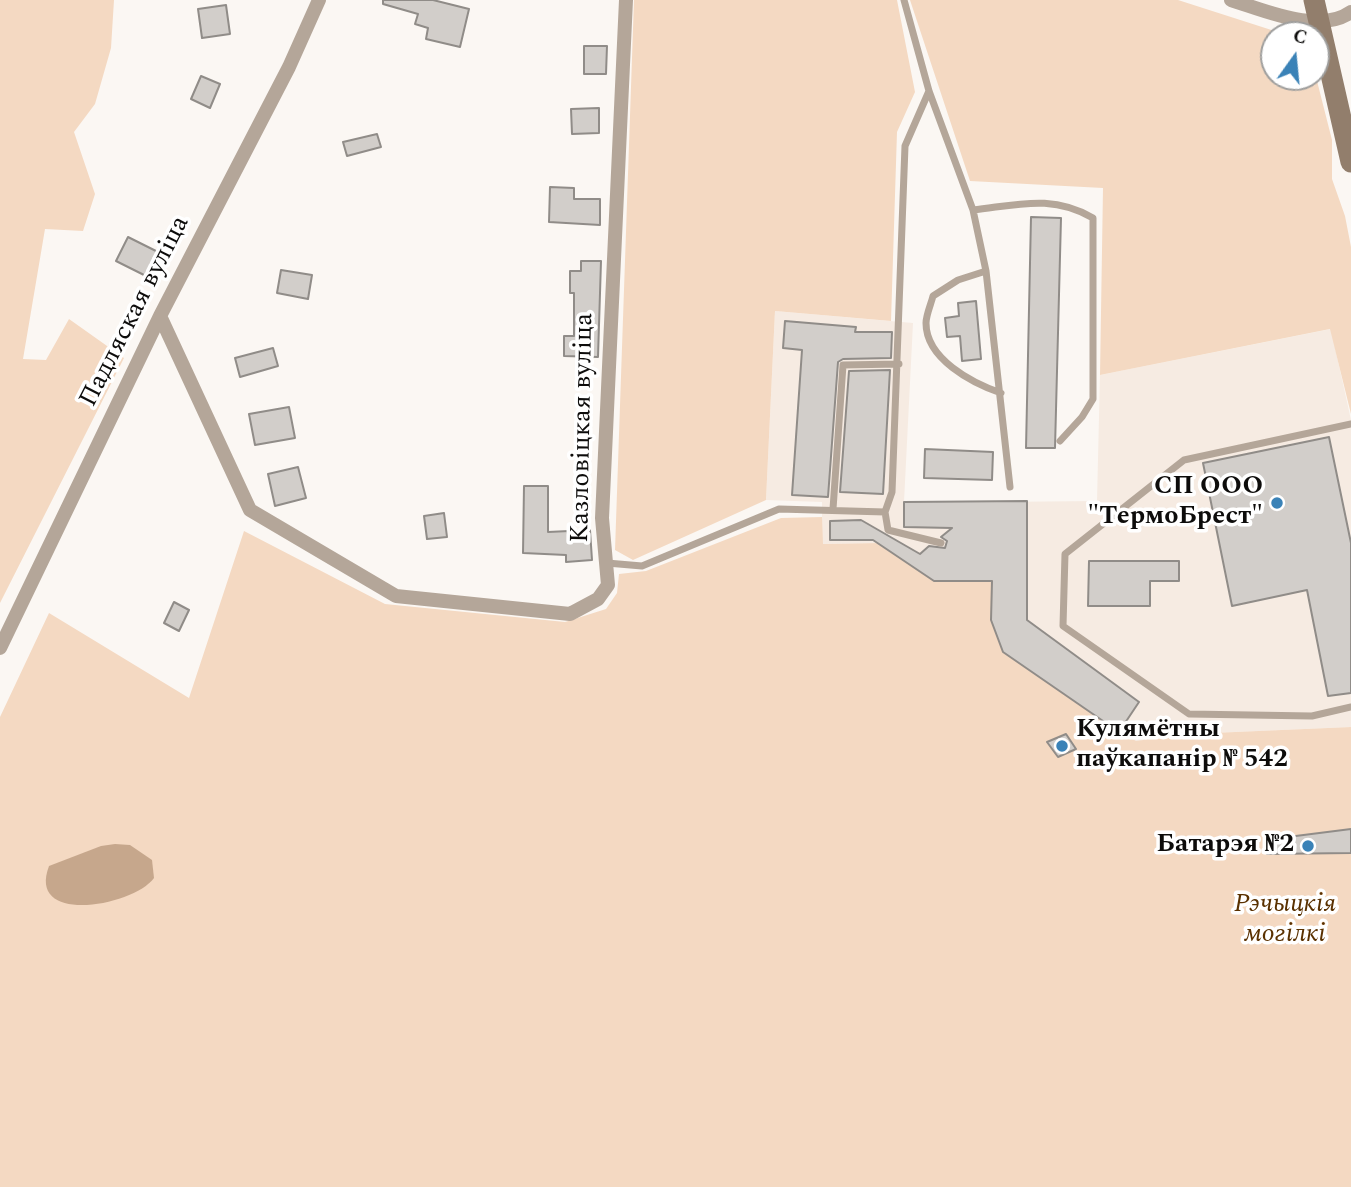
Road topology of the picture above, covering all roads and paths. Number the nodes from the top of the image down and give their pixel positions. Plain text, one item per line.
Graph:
1 (319, 0) edge
2 (626, 0) edge
3 (904, 0) edge
4 (1231, 0) edge
5 (1314, 0) edge
6 (1351, 12) edge
7 (1321, 21) junction
8 (1330, 63) edge
9 (929, 92) junction
10 (1351, 162) edge
11 (974, 210) junction
12 (986, 271) junction
13 (160, 316) junction
14 (899, 364) junction
15 (1001, 393) junction
16 (1351, 424) edge
17 (1060, 441) dead end
18 (1010, 487) dead end
19 (833, 509) junction
20 (884, 512) junction
21 (941, 543) dead end
22 (607, 563) junction
23 (0, 648) edge
24 (1351, 707) edge

1 - 13 street, Падляская вуліца
2 - 22 street, Казловіцкая вуліца
3 - 9 lane
4 - 7 street
5 - 7 main road
6 - 7 street
8 - 10 main road
9 - 11 lane
9 - 14 lane
11 - 12 lane
11 - 17 lane
12 - 15 lane
12 - 15 lane
13 - 22 street, Казловіцкая вуліца
13 - 23 street, Падляская вуліца
14 - 19 lane
14 - 20 lane
15 - 18 lane
16 - 24 lane
19 - 20 lane
19 - 22 lane
20 - 21 lane

